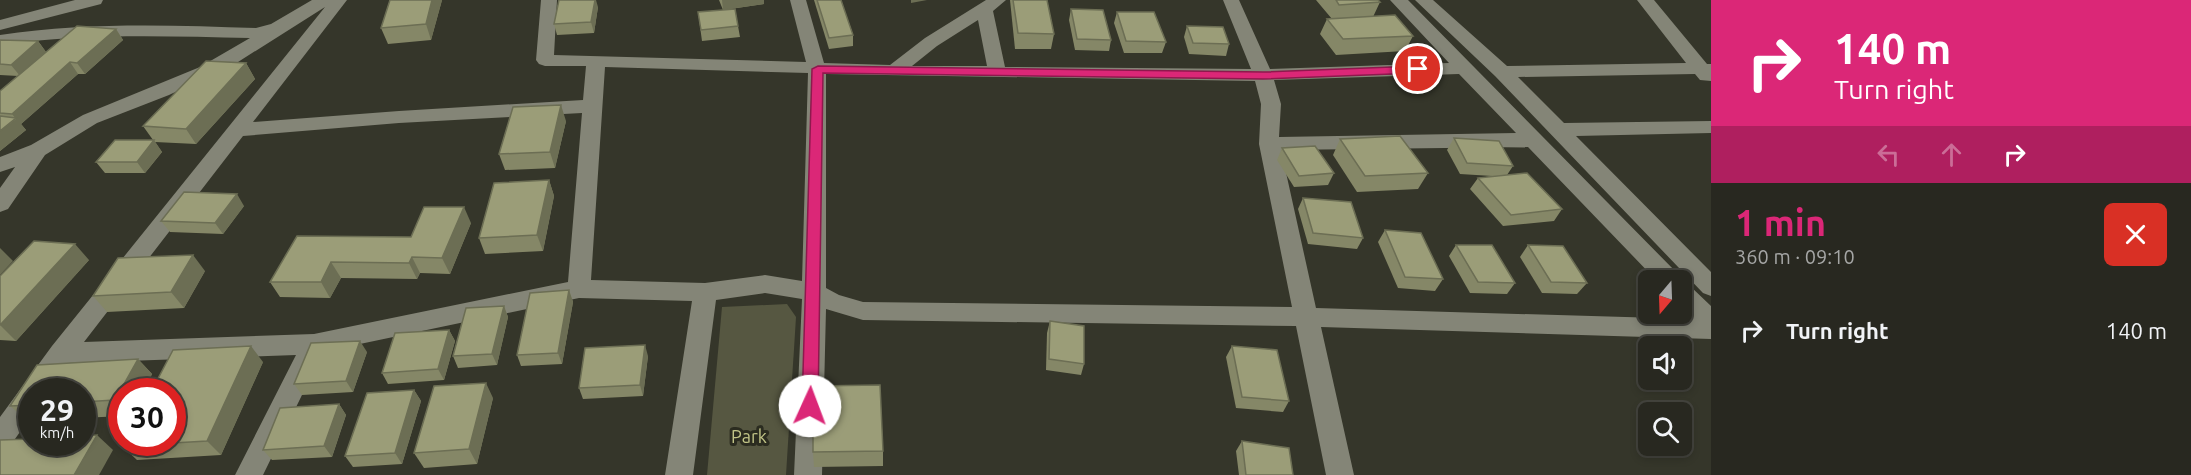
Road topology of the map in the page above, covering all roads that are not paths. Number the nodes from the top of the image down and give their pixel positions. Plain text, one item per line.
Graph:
1 (95, 0) edge
2 (324, 0) edge
3 (339, 0) edge
4 (549, 0) edge
5 (798, 0) edge
6 (1231, 0) edge
7 (1398, 0) edge
8 (1423, 0) edge
9 (1646, 0) edge
10 (991, 4) edge
11 (0, 25) edge
12 (277, 28) junction
13 (39, 34) junction
14 (0, 40) edge
15 (0, 50) edge
16 (596, 62) junction
17 (1461, 68) junction
18 (818, 69) junction
19 (894, 71) junction
20 (997, 72) junction
21 (1502, 72) junction
22 (1707, 73) edge
23 (1263, 75) junction
24 (593, 106) junction
25 (1711, 127) edge
26 (237, 130) junction
27 (1558, 130) junction
28 (1532, 140) junction
29 (1269, 144) junction
30 (38, 150) junction
31 (0, 165) edge
32 (0, 204) edge
33 (1660, 270) edge
34 (1711, 287) edge
35 (579, 289) junction
36 (705, 292) junction
37 (814, 292) junction
38 (1692, 302) edge
39 (1305, 317) junction
40 (1711, 322) edge
41 (1711, 329) edge
42 (315, 344) junction
43 (61, 353) junction
44 (41, 378) edge
45 (18, 408) edge
46 (0, 438) edge
47 (249, 475) edge
48 (680, 475) edge
49 (808, 475) edge
50 (1341, 475) edge

1 - 11 street
2 - 12 street
3 - 26 street
4 - 16 street
5 - 18 street
6 - 23 street
7 - 17 street
8 - 21 street
9 - 22 street
10 - 19 street
10 - 20 street
12 - 13 street
12 - 30 street
13 - 14 street
13 - 15 street
16 - 18 street
16 - 24 street
17 - 23 street
17 - 28 street
18 - 19 street
18 - 37 street
19 - 20 street
20 - 23 street
21 - 22 street
21 - 27 street
23 - 29 street
24 - 26 street
24 - 35 street
25 - 27 street
26 - 43 street
27 - 34 street
28 - 29 street
28 - 33 street
29 - 39 street
30 - 31 street
30 - 32 street
35 - 36 street
35 - 42 street
36 - 37 street
36 - 48 street
37 - 39 street
37 - 49 street
38 - 40 street
39 - 41 street
39 - 50 street
42 - 43 street
42 - 47 street
43 - 44 street
45 - 46 street

